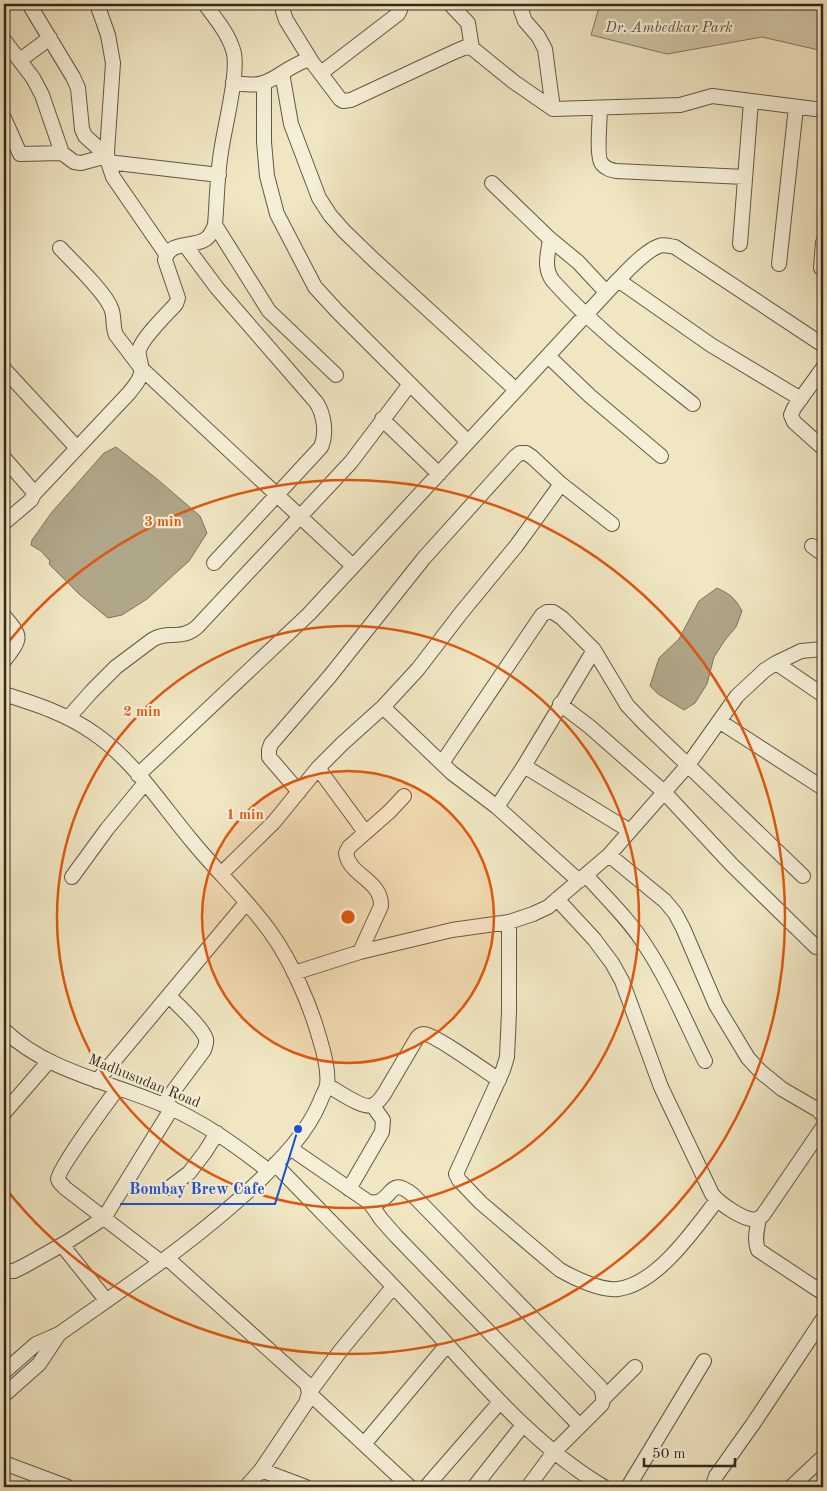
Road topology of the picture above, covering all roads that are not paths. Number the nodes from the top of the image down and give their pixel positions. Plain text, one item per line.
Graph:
1 (29, 4) edge
2 (97, 4) edge
3 (205, 4) edge
4 (283, 4) edge
5 (399, 4) edge
6 (450, 4) edge
7 (521, 4) edge
8 (50, 38) junction
9 (4, 40) edge
10 (472, 48) junction
11 (20, 60) junction
12 (312, 62) junction
13 (282, 73) junction
14 (321, 73) junction
15 (233, 82) junction
16 (264, 84) junction
17 (752, 101) junction
18 (796, 107) junction
19 (600, 108) junction
20 (554, 109) junction
21 (823, 110) edge
22 (4, 118) edge
23 (62, 153) junction
24 (108, 159) junction
25 (219, 175) junction
26 (745, 177) junction
27 (492, 183) dead end
28 (215, 226) junction
29 (550, 239) junction
30 (823, 242) edge
31 (740, 244) dead end
32 (185, 245) junction
33 (60, 248) dead end
34 (166, 254) junction
35 (780, 264) dead end
36 (821, 268) dead end
37 (618, 280) junction
38 (606, 292) junction
39 (586, 314) junction
40 (823, 345) edge
41 (548, 356) junction
42 (141, 368) junction
43 (823, 368) edge
44 (4, 369) edge
45 (336, 375) dead end
46 (410, 384) junction
47 (516, 390) junction
48 (801, 399) junction
49 (692, 404) dead end
50 (382, 419) junction
51 (468, 442) junction
52 (77, 448) junction
53 (823, 448) edge
54 (661, 456) dead end
55 (4, 458) edge
56 (439, 474) junction
57 (561, 484) junction
58 (34, 494) junction
59 (278, 495) junction
60 (300, 516) junction
61 (5, 520) edge
62 (612, 524) dead end
63 (214, 563) dead end
64 (353, 566) junction
65 (4, 616) edge
66 (823, 649) edge
67 (594, 650) junction
68 (4, 661) edge
69 (776, 663) junction
70 (4, 694) edge
71 (823, 695) edge
72 (560, 704) junction
73 (383, 707) junction
74 (69, 717) junction
75 (719, 721) junction
76 (442, 763) junction
77 (688, 765) junction
78 (524, 766) junction
79 (318, 768) junction
80 (141, 779) junction
81 (823, 788) edge
82 (299, 792) junction
83 (664, 792) junction
84 (404, 796) dead end
85 (497, 807) junction
86 (630, 831) junction
87 (365, 832) junction
88 (610, 855) junction
89 (221, 874) junction
90 (803, 876) dead end
91 (72, 877) dead end
92 (582, 878) junction
93 (557, 899) junction
94 (246, 903) junction
95 (509, 922) junction
96 (816, 947) dead end
97 (360, 952) junction
98 (294, 973) junction
99 (169, 996) junction
100 (4, 1030) edge
101 (49, 1061) junction
102 (705, 1061) dead end
103 (499, 1080) junction
104 (97, 1081) junction
105 (327, 1085) junction
106 (118, 1088) junction
107 (373, 1106) junction
108 (168, 1107) junction
109 (4, 1113) edge
110 (823, 1116) edge
111 (823, 1127) edge
112 (217, 1133) junction
113 (290, 1148) junction
114 (272, 1168) junction
115 (168, 1188) dead end
116 (349, 1188) junction
117 (717, 1200) junction
118 (370, 1202) junction
119 (104, 1218) junction
120 (759, 1219) junction
121 (62, 1245) junction
122 (164, 1260) junction
123 (4, 1271) edge
124 (393, 1287) junction
125 (823, 1293) edge
126 (106, 1300) junction
127 (823, 1319) edge
128 (59, 1334) junction
129 (447, 1345) junction
130 (704, 1361) dead end
131 (635, 1367) dead end
132 (4, 1372) edge
133 (309, 1393) junction
134 (4, 1395) edge
135 (604, 1398) junction
136 (500, 1402) junction
137 (523, 1425) junction
138 (580, 1426) junction
139 (364, 1444) junction
140 (554, 1452) junction
141 (823, 1457) edge
142 (4, 1462) edge
143 (261, 1470) junction
144 (68, 1487) edge
145 (246, 1487) edge
146 (306, 1487) edge
147 (410, 1487) edge
148 (426, 1487) edge
149 (474, 1487) edge
150 (528, 1487) edge
151 (604, 1487) edge
152 (628, 1487) edge
153 (715, 1487) edge
154 (791, 1487) edge

1 - 8 street
2 - 24 street
3 - 15 street
4 - 12 street
5 - 14 street
6 - 10 street
7 - 20 street
8 - 11 street
8 - 24 street
9 - 11 street
10 - 14 street
10 - 20 street
11 - 23 street
12 - 13 street
12 - 14 street
13 - 16 street
13 - 47 street
15 - 16 street
15 - 25 street
16 - 46 street
17 - 18 street
17 - 19 street
17 - 26 street
18 - 21 street
18 - 35 street
19 - 20 street
19 - 26 street
22 - 23 street
23 - 24 street
24 - 25 street
24 - 34 street
25 - 28 street
26 - 31 street
27 - 29 street
28 - 32 street
28 - 45 street
29 - 38 street
29 - 39 street
30 - 36 street
32 - 34 street
32 - 59 street
33 - 42 street
34 - 42 street
37 - 38 street
37 - 40 street
37 - 48 street
38 - 39 street
39 - 41 street
39 - 49 street
41 - 47 street
41 - 54 street
42 - 52 street
42 - 59 street
43 - 48 street
44 - 52 street
46 - 50 street
46 - 51 street
47 - 51 street
48 - 53 street
50 - 56 street
50 - 60 street
51 - 56 street
52 - 58 street
55 - 58 street
56 - 64 street
57 - 62 street
57 - 73 street
57 - 82 street
58 - 61 street
59 - 60 street
59 - 63 street
60 - 64 street
60 - 74 street
64 - 80 street
65 - 68 street
66 - 69 street
67 - 72 street
67 - 76 street
67 - 77 street
69 - 71 street
69 - 75 street
70 - 74 street
72 - 78 street
72 - 83 street
73 - 76 street
73 - 79 street
74 - 80 street
75 - 77 street
75 - 81 street
76 - 85 street
77 - 83 street
77 - 90 street
78 - 85 street
78 - 86 street
79 - 82 street
79 - 87 street
80 - 89 street
80 - 91 street
82 - 89 street
83 - 86 street
83 - 96 street
84 - 87 street
85 - 92 street
86 - 88 street
87 - 97 street
88 - 92 street
88 - 110 street
89 - 94 street
92 - 93 street
92 - 102 street
93 - 95 street
93 - 117 street
94 - 98 street
94 - 99 street
95 - 97 street
95 - 103 street
97 - 98 street
98 - 105 street
99 - 104 street
99 - 108 street
100 - 101 street, Madhusudan Road
101 - 104 street, Madhusudan Road
101 - 109 street
103 - 107 street
103 - 117 street
104 - 106 street, Madhusudan Road
105 - 107 street
105 - 113 street
106 - 108 street, Madhusudan Road
106 - 119 street
107 - 116 street
108 - 112 street, Madhusudan Road
108 - 119 street
111 - 120 street
112 - 114 street, Madhusudan Road
112 - 115 street
113 - 114 street
113 - 116 street
114 - 122 street
114 - 124 street, Madhusudan Road
116 - 118 street
117 - 120 street
118 - 135 street
118 - 138 street
119 - 121 street
119 - 122 street
120 - 125 street
121 - 123 street
121 - 126 street
122 - 126 street
122 - 133 street
124 - 129 street, Madhusudan Road
124 - 133 street
126 - 128 street
127 - 153 street
128 - 132 street
128 - 134 street
129 - 136 street, Madhusudan Road
129 - 139 street
130 - 152 street
131 - 135 street
133 - 139 street
133 - 143 street
135 - 138 street
136 - 137 street, Madhusudan Road
136 - 148 street
137 - 140 street, Madhusudan Road
137 - 149 street
138 - 140 street
139 - 147 street
140 - 150 street
140 - 151 street, Madhusudan Road
141 - 154 street
142 - 144 street
143 - 145 street
143 - 146 street

